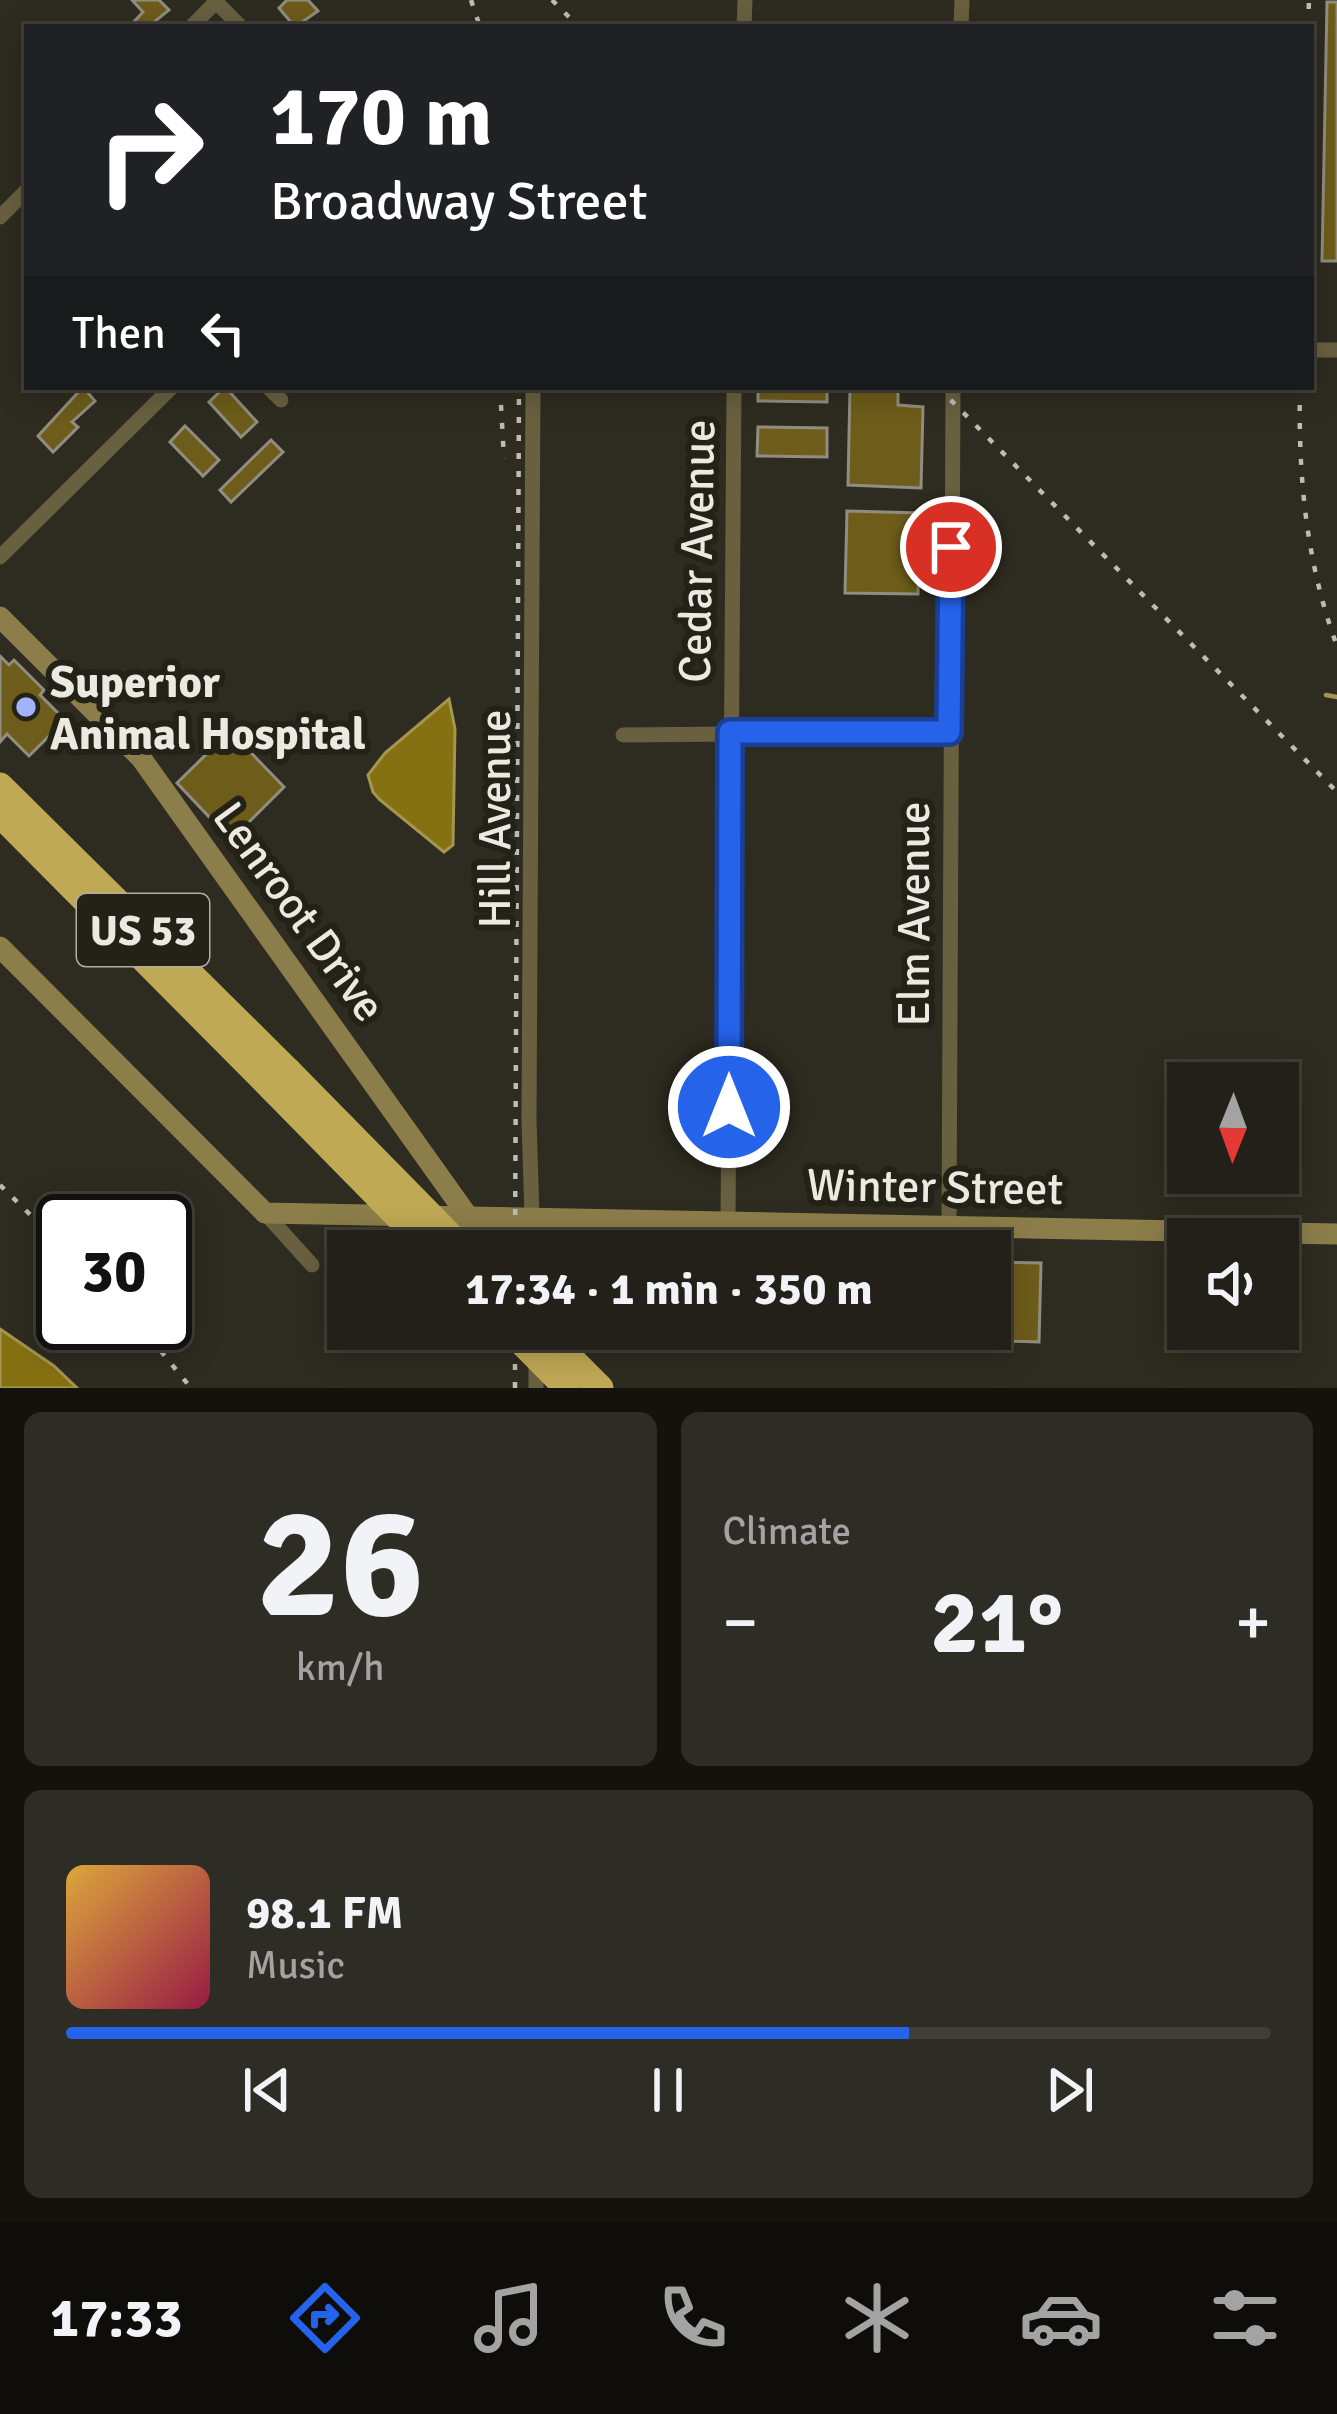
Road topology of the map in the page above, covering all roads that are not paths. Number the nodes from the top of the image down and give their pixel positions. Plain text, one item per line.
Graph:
1 (215, 1) edge
2 (194, 24) edge
3 (238, 24) edge
4 (24, 193) edge
5 (0, 217) edge
6 (169, 390) edge
7 (271, 390) edge
8 (533, 390) edge
9 (734, 390) edge
10 (953, 390) edge
11 (281, 400) dead end
12 (0, 557) edge
13 (0, 617) edge
14 (730, 732) junction
15 (949, 732) junction
16 (622, 735) dead end
17 (0, 786) edge
18 (0, 814) edge
19 (0, 947) edge
20 (280, 1080) junction
21 (265, 1213) junction
22 (467, 1215) junction
23 (532, 1216) junction
24 (728, 1220) junction
25 (949, 1225) junction
26 (413, 1230) edge
27 (442, 1230) edge
28 (532, 1230) edge
29 (1337, 1234) edge
30 (312, 1264) dead end
31 (530, 1350) edge
32 (537, 1350) edge
33 (560, 1350) edge
34 (536, 1388) edge
35 (567, 1388) edge
36 (600, 1388) edge

1 - 2 street
1 - 3 street
4 - 5 street
6 - 12 street
7 - 11 street
8 - 23 street, Hill Avenue
9 - 14 street, Cedar Avenue
10 - 15 street, Elm Avenue
13 - 22 street, Lenroot Drive
14 - 15 street
14 - 16 street
14 - 24 street, Cedar Avenue
15 - 25 street, Elm Avenue
17 - 20 highway, US 53
18 - 20 highway, US 53
19 - 21 street
20 - 26 highway, US 53, bridge
20 - 27 highway, US 53, bridge
21 - 22 street, Winter Street
21 - 30 street
22 - 23 street, Winter Street
23 - 24 street, Winter Street
23 - 28 street, Hill Avenue
24 - 25 street, Winter Street
25 - 29 street, Winter Street
31 - 35 highway, bridge
32 - 34 street
33 - 36 highway

